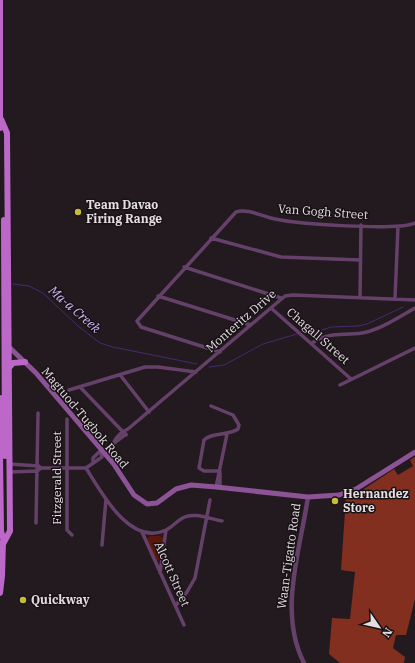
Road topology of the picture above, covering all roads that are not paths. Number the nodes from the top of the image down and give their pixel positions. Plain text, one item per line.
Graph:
1 (0, 0) edge
2 (0, 123) edge
3 (415, 223) edge
4 (361, 225) junction
5 (398, 226) junction
6 (0, 229) edge
7 (8, 229) junction
8 (211, 238) junction
9 (0, 253) edge
10 (8, 253) junction
11 (360, 260) junction
12 (184, 267) junction
13 (0, 276) edge
14 (8, 276) junction
15 (158, 296) junction
16 (0, 297) edge
17 (8, 297) junction
18 (360, 297) junction
19 (281, 298) junction
20 (395, 299) junction
21 (415, 300) edge
22 (271, 308) junction
23 (415, 308) edge
24 (8, 316) junction
25 (0, 317) edge
26 (251, 325) junction
27 (312, 344) junction
28 (8, 346) junction
29 (415, 348) edge
30 (220, 352) junction
31 (0, 361) edge
32 (9, 361) junction
33 (25, 362) junction
34 (9, 368) junction
35 (196, 372) junction
36 (0, 375) edge
37 (9, 375) junction
38 (121, 376) junction
39 (352, 379) junction
40 (340, 385) dead end
41 (80, 387) junction
42 (68, 390) dead end
43 (9, 392) junction
44 (0, 393) edge
45 (0, 398) edge
46 (211, 406) dead end
47 (149, 412) junction
48 (38, 413) dead end
49 (0, 414) edge
50 (9, 414) junction
51 (67, 419) dead end
52 (128, 430) junction
53 (122, 432) junction
54 (227, 434) junction
55 (126, 435) junction
56 (114, 442) junction
57 (0, 445) edge
58 (9, 445) junction
59 (102, 452) junction
60 (415, 452) edge
61 (3, 456) edge
62 (9, 464) junction
63 (30, 465) junction
64 (37, 465) junction
65 (41, 468) junction
66 (67, 468) junction
67 (86, 468) junction
68 (37, 471) junction
69 (9, 472) junction
70 (30, 472) junction
71 (220, 472) junction
72 (218, 487) junction
73 (308, 497) junction
74 (106, 500) junction
75 (210, 500) dead end
76 (206, 518) junction
77 (222, 521) dead end
78 (36, 523) dead end
79 (166, 530) junction
80 (142, 532) junction
81 (72, 535) dead end
82 (2, 540) edge
83 (102, 545) dead end
84 (160, 573) junction
85 (0, 593) edge
86 (176, 605) junction
87 (184, 625) dead end
88 (304, 663) edge

1 - 2 highway
2 - 7 highway
2 - 61 highway, bridge
3 - 5 street, Van Gogh Street
4 - 5 street, Van Gogh Street
4 - 8 street, Van Gogh Street
4 - 11 street
5 - 20 street
6 - 7 highway
7 - 10 highway
8 - 11 street
8 - 12 street, Van Gogh Street
9 - 10 highway
10 - 14 highway
11 - 18 street
12 - 15 street, Van Gogh Street
12 - 19 street
13 - 14 highway
14 - 17 highway
15 - 26 street
15 - 30 street, Van Gogh Street
16 - 17 highway
17 - 24 highway
18 - 19 street, Monteritz Drive
18 - 20 street, Monteritz Drive
19 - 22 street, Monteritz Drive
20 - 21 street, Monteritz Drive
22 - 26 street, Monteritz Drive
22 - 27 street, Chagall Street
23 - 27 street
24 - 25 highway
24 - 28 highway
26 - 30 street, Monteritz Drive
27 - 39 street, Chagall Street
28 - 32 highway
28 - 33 main road, Magtuod-Tugbok Road
29 - 39 street
30 - 35 street, Monteritz Drive
31 - 32 highway
32 - 34 highway
33 - 34 highway
33 - 59 main road, Magtuod-Tugbok Road
34 - 37 highway
35 - 38 street
35 - 47 street, Monteritz Drive
36 - 37 highway
37 - 43 highway
38 - 41 street
38 - 47 street
39 - 40 street
41 - 42 street
41 - 53 street
43 - 44 highway
43 - 50 highway
45 - 61 highway, bridge
46 - 54 street
47 - 52 street, Monteritz Drive
48 - 64 street
49 - 50 highway
50 - 58 highway
51 - 66 street, Fitzgerald Street
52 - 53 street, Monteritz Drive
52 - 55 street, Monteritz Drive
53 - 55 street
53 - 56 street
54 - 71 street
54 - 71 street
55 - 56 street
56 - 59 street
57 - 58 highway
58 - 62 highway
59 - 67 street
59 - 72 main road, Magtuod-Tugbok Road
60 - 73 main road, Magtuod-Tugbok Road
61 - 82 highway
62 - 63 street
62 - 69 highway
63 - 64 street
63 - 70 street
64 - 65 street
64 - 68 street
65 - 66 street
65 - 68 street
66 - 67 street
66 - 81 street, Fitzgerald Street
67 - 74 street
68 - 70 street
68 - 78 street
69 - 70 street
69 - 82 highway
71 - 72 street
72 - 73 main road, Magtuod-Tugbok Road
73 - 88 street, Waan-Tigatto Road
74 - 80 street
74 - 83 street
75 - 76 street
76 - 77 street
76 - 79 street
76 - 86 street
79 - 80 street
79 - 84 street
80 - 84 street, Alcott Street
82 - 85 highway
84 - 86 street, Alcott Street
86 - 87 street, Alcott Street

